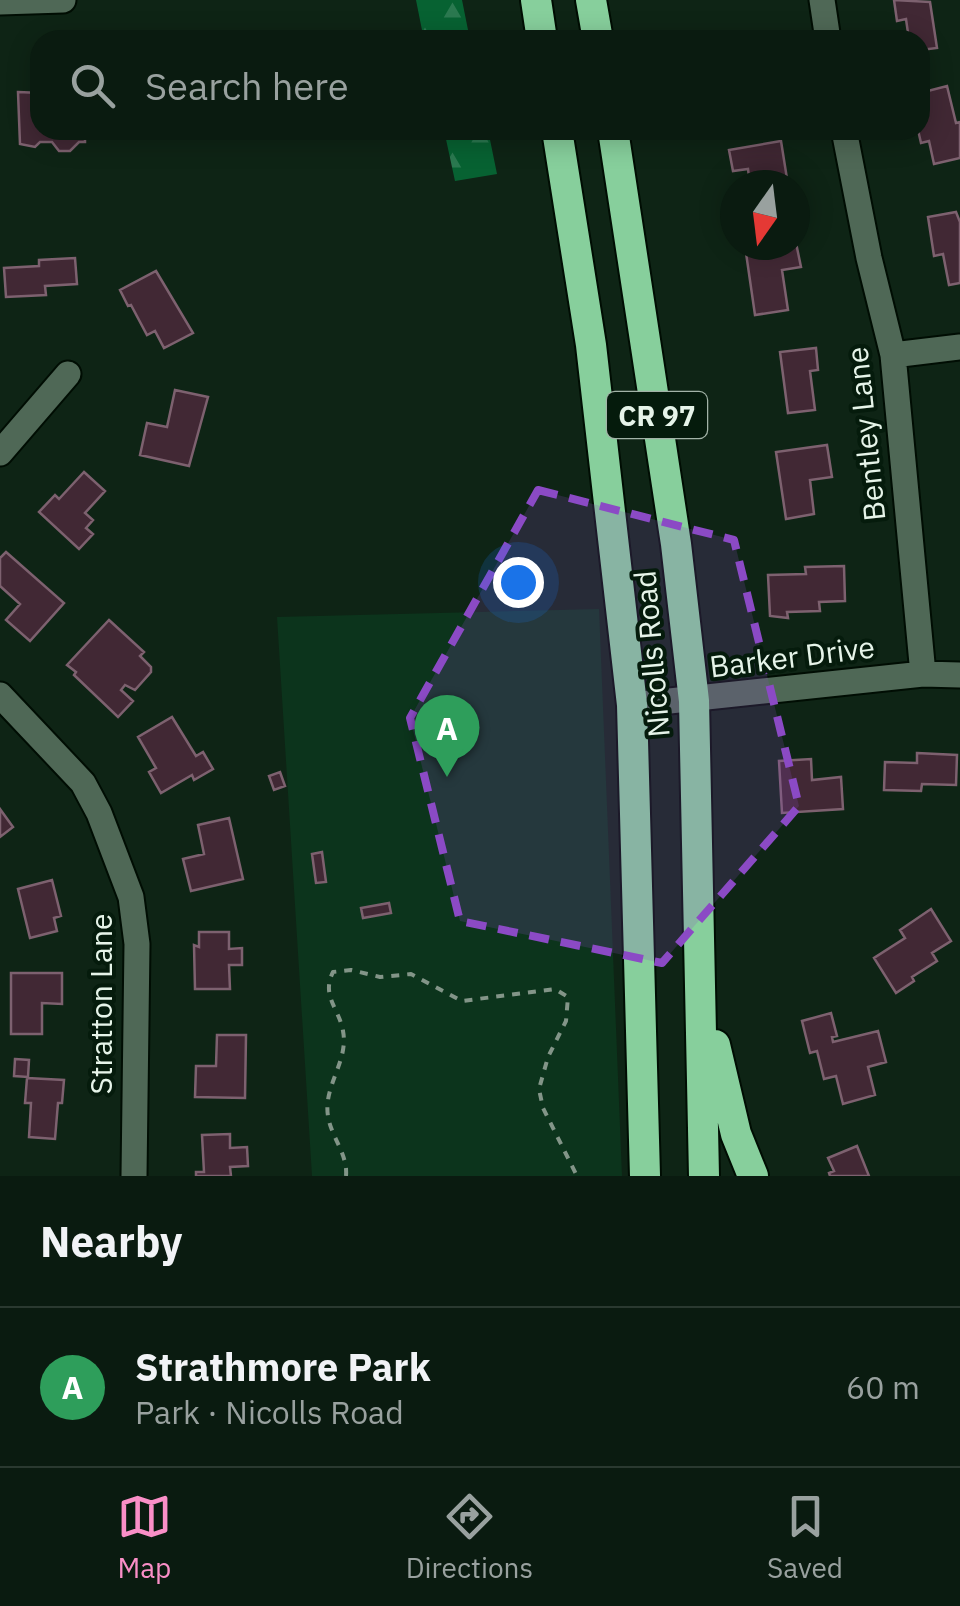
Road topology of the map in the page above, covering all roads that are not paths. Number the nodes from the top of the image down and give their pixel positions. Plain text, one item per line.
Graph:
1 (64, 0) edge
2 (536, 0) edge
3 (591, 0) edge
4 (822, 0) edge
5 (0, 2) edge
6 (540, 30) edge
7 (596, 30) edge
8 (826, 30) edge
9 (559, 140) edge
10 (615, 140) edge
11 (846, 140) edge
12 (960, 347) edge
13 (892, 355) junction
14 (68, 374) dead end
15 (0, 454) edge
16 (923, 674) junction
17 (960, 675) edge
18 (0, 695) edge
19 (694, 701) junction
20 (632, 705) junction
21 (702, 988) junction
22 (644, 1117) junction
23 (134, 1176) edge
24 (645, 1176) edge
25 (655, 1176) edge
26 (704, 1176) edge
27 (753, 1176) edge

1 - 5 street
2 - 6 highway
3 - 7 highway
4 - 8 street
9 - 20 highway, Nicolls Road / CR 97
10 - 19 highway, Nicolls Road / CR 97
11 - 13 street, Bentley Lane
12 - 13 street
13 - 16 street, Bentley Lane
14 - 15 street
16 - 17 street, Barker Drive
16 - 19 street, Barker Drive
18 - 23 street, Stratton Lane
19 - 20 street, Barker Drive
19 - 21 highway, Nicolls Road / CR 97
20 - 22 highway, Nicolls Road / CR 97
21 - 26 highway, Nicolls Road / CR 97
21 - 27 highway
22 - 24 highway, Nicolls Road / CR 97
22 - 25 highway

